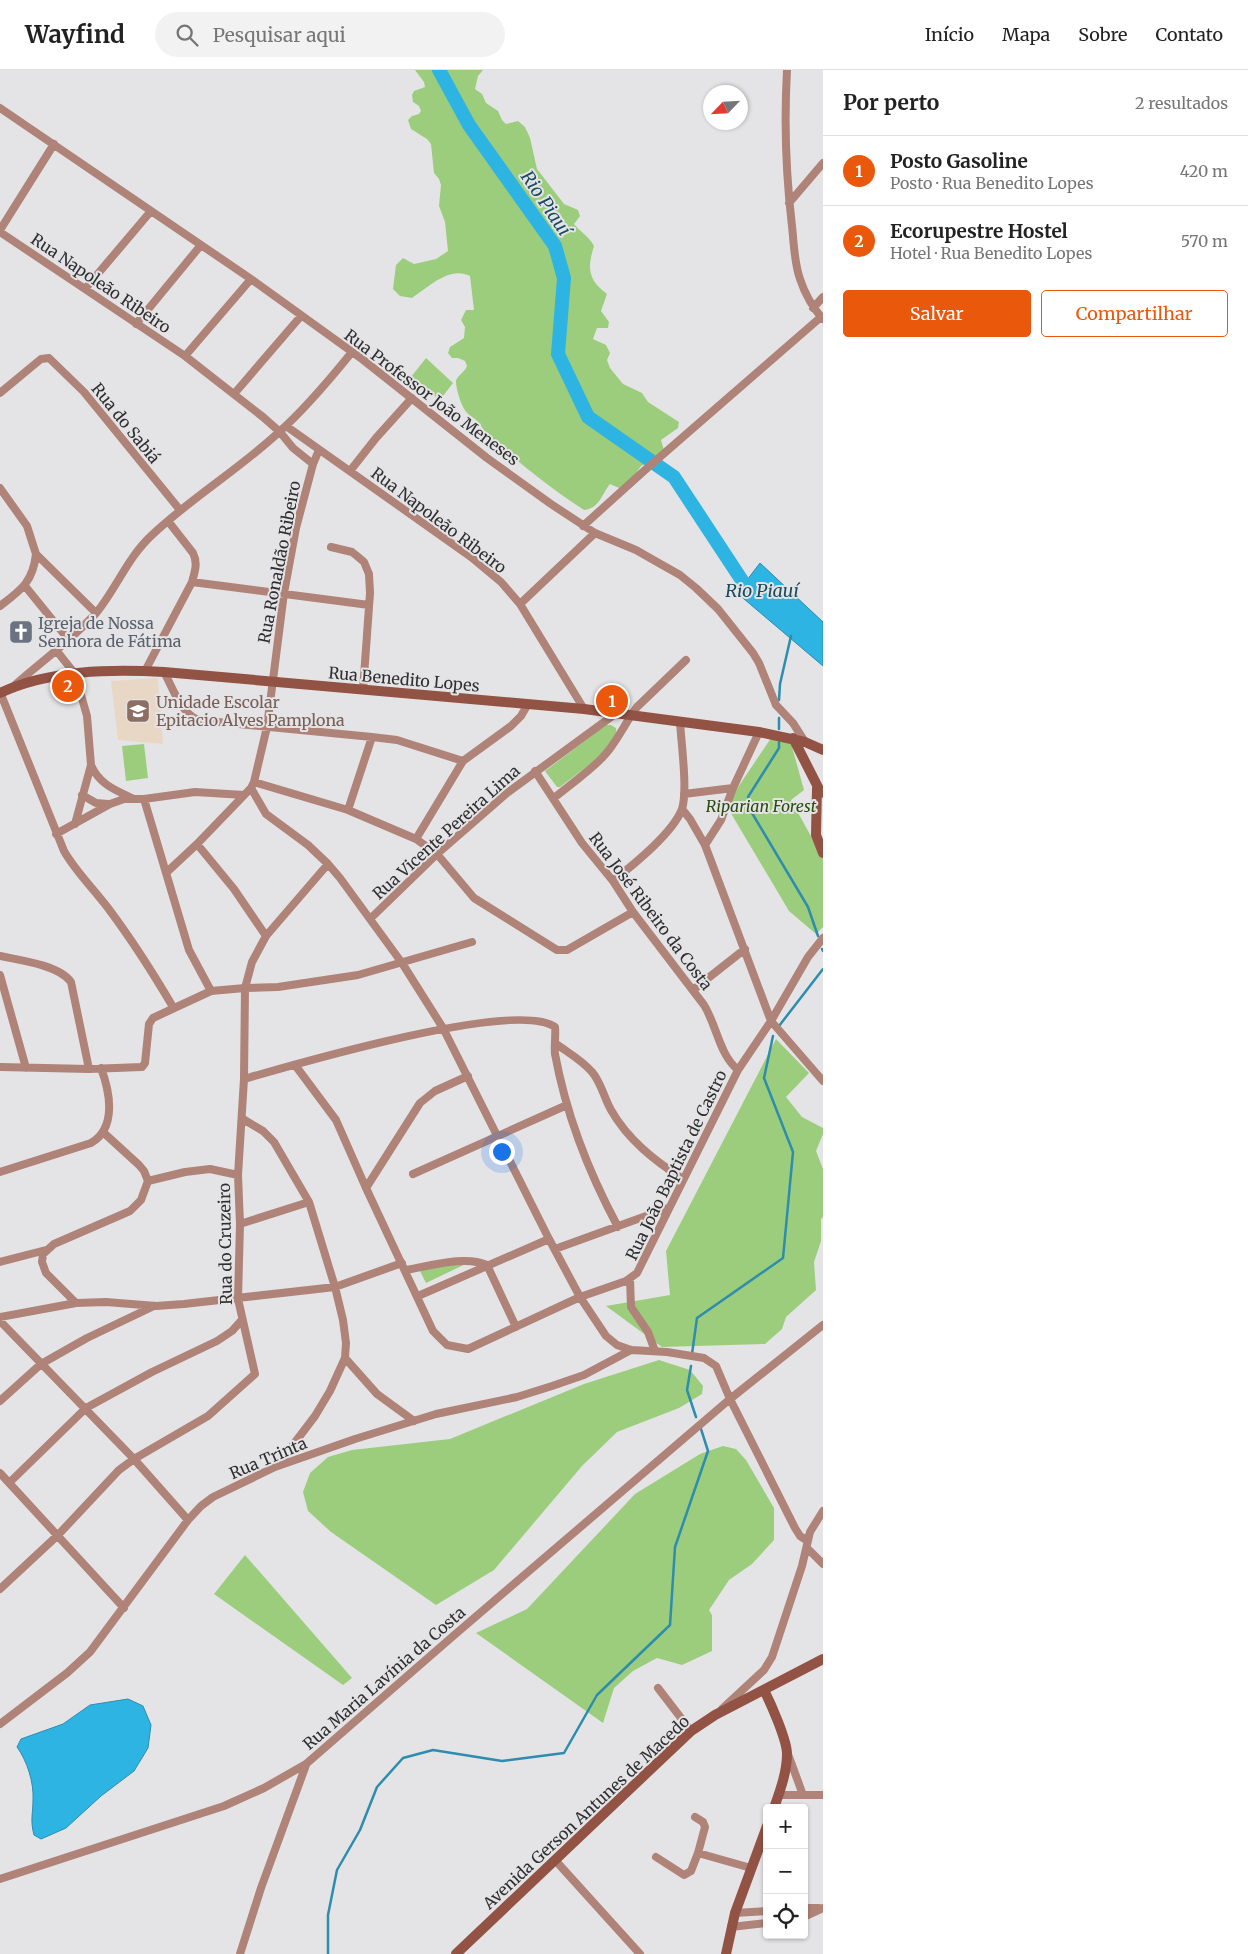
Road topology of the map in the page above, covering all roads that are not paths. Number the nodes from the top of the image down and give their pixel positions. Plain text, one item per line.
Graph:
1 (787, 70) edge
2 (0, 108) edge
3 (54, 144) junction
4 (823, 163) edge
5 (789, 203) junction
6 (151, 211) junction
7 (0, 231) edge
8 (201, 245) junction
9 (251, 279) junction
10 (85, 289) junction
11 (823, 298) edge
12 (813, 308) junction
13 (301, 316) junction
14 (822, 318) edge
15 (136, 324) junction
16 (352, 352) junction
17 (185, 356) junction
18 (0, 393) edge
19 (234, 394) junction
20 (412, 398) junction
21 (283, 429) junction
22 (319, 450) junction
23 (313, 464) junction
24 (350, 470) junction
25 (1, 493) edge
26 (180, 510) junction
27 (168, 521) junction
28 (583, 526) junction
29 (595, 533) junction
30 (331, 547) dead end
31 (36, 554) junction
32 (192, 582) junction
33 (25, 586) junction
34 (284, 594) junction
35 (520, 604) junction
36 (369, 605) junction
37 (0, 606) edge
38 (96, 612) junction
39 (68, 639) junction
40 (56, 650) junction
41 (686, 660) dead end
42 (145, 671) junction
43 (164, 672) junction
44 (75, 674) junction
45 (272, 681) junction
46 (14, 686) junction
47 (363, 690) junction
48 (0, 693) edge
49 (528, 704) junction
50 (584, 709) junction
51 (615, 714) junction
52 (630, 715) junction
53 (680, 720) junction
54 (267, 727) junction
55 (759, 732) junction
56 (372, 736) junction
57 (793, 738) junction
58 (805, 742) junction
59 (823, 750) edge
60 (463, 761) junction
61 (91, 765) junction
62 (535, 772) junction
63 (253, 785) junction
64 (733, 788) junction
65 (820, 792) edge
66 (684, 794) junction
67 (244, 795) junction
68 (82, 796) junction
69 (132, 798) junction
70 (554, 798) junction
71 (144, 799) junction
72 (110, 804) junction
73 (682, 809) junction
74 (348, 810) junction
75 (74, 824) junction
76 (56, 834) junction
77 (416, 839) junction
78 (197, 844) junction
79 (704, 844) junction
80 (823, 853) edge
81 (437, 854) junction
82 (328, 864) junction
83 (166, 872) junction
84 (613, 881) junction
85 (633, 912) junction
86 (370, 919) junction
87 (266, 936) junction
88 (823, 938) edge
89 (472, 942) dead end
90 (745, 949) junction
91 (0, 956) edge
92 (402, 963) junction
93 (0, 975) edge
94 (245, 988) junction
95 (693, 990) junction
96 (211, 991) junction
97 (173, 1007) junction
98 (771, 1021) junction
99 (443, 1028) junction
100 (555, 1044) junction
101 (294, 1065) junction
102 (0, 1067) edge
103 (26, 1068) junction
104 (101, 1068) junction
105 (89, 1069) junction
106 (738, 1070) junction
107 (468, 1076) junction
108 (244, 1079) junction
109 (823, 1080) edge
110 (568, 1105) junction
111 (243, 1119) junction
112 (104, 1133) junction
113 (498, 1136) junction
114 (0, 1172) edge
115 (413, 1174) dead end
116 (238, 1175) junction
117 (683, 1180) junction
118 (148, 1181) junction
119 (366, 1188) junction
120 (308, 1202) junction
121 (668, 1208) junction
122 (240, 1224) junction
123 (618, 1227) junction
124 (549, 1239) junction
125 (556, 1249) junction
126 (46, 1250) junction
127 (0, 1262) edge
128 (487, 1265) junction
129 (404, 1267) junction
130 (630, 1279) junction
131 (334, 1287) junction
132 (418, 1296) junction
133 (580, 1297) junction
134 (238, 1299) junction
135 (76, 1303) junction
136 (156, 1306) junction
137 (0, 1319) edge
138 (242, 1321) junction
139 (823, 1325) edge
140 (516, 1326) junction
141 (631, 1350) junction
142 (656, 1351) junction
143 (345, 1358) junction
144 (41, 1364) junction
145 (730, 1399) junction
146 (0, 1401) edge
147 (86, 1408) junction
148 (414, 1421) junction
149 (134, 1459) junction
150 (275, 1467) junction
151 (0, 1473) edge
152 (9, 1483) junction
153 (823, 1512) edge
154 (188, 1520) junction
155 (58, 1535) junction
156 (808, 1544) junction
157 (823, 1564) edge
158 (0, 1589) edge
159 (124, 1608) junction
160 (823, 1659) edge
161 (658, 1688) dead end
162 (764, 1690) junction
163 (715, 1716) junction
164 (0, 1724) edge
165 (691, 1731) junction
166 (787, 1752) junction
167 (306, 1764) junction
168 (778, 1795) junction
169 (803, 1795) junction
170 (823, 1795) edge
171 (775, 1804) edge
172 (695, 1817) dead end
173 (763, 1836) edge
174 (698, 1853) junction
175 (656, 1857) dead end
176 (556, 1860) junction
177 (751, 1868) junction
178 (0, 1879) edge
179 (808, 1908) edge
180 (822, 1908) edge
181 (763, 1911) edge
182 (735, 1913) junction
183 (808, 1915) edge
184 (763, 1923) edge
185 (732, 1927) junction
186 (240, 1954) edge
187 (456, 1954) edge
188 (640, 1954) edge
189 (726, 1954) edge

1 - 5 street
2 - 3 street, Rua Professor João Meneses
3 - 6 street, Rua Professor João Meneses
3 - 7 street
4 - 5 street
5 - 12 street
6 - 8 street, Rua Professor João Meneses
6 - 10 street
7 - 10 street, Rua Napoleão Ribeiro
8 - 9 street, Rua Professor João Meneses
8 - 15 street
9 - 13 street, Rua Professor João Meneses
9 - 17 street
10 - 15 street, Rua Napoleão Ribeiro
11 - 12 street
12 - 14 street
13 - 16 street, Rua Professor João Meneses
13 - 19 street
14 - 28 street
15 - 17 street, Rua Napoleão Ribeiro
16 - 20 street, Rua Professor João Meneses
16 - 21 street
17 - 19 street, Rua Napoleão Ribeiro
18 - 26 street, Rua do Sabiá
19 - 21 street, Rua Napoleão Ribeiro
20 - 24 street
20 - 28 street, Rua Professor João Meneses
21 - 22 street, Rua Napoleão Ribeiro
21 - 23 street
21 - 26 street
22 - 23 street, Rua Ronaldão Ribeiro
22 - 24 street, Rua Napoleão Ribeiro
23 - 34 street, Rua Ronaldão Ribeiro
24 - 35 street, Rua Napoleão Ribeiro
25 - 31 street
26 - 27 street
27 - 32 street
27 - 38 street
28 - 29 street, Rua Professor João Meneses
29 - 35 street
29 - 58 street, Rua Professor João Meneses
30 - 36 street
31 - 33 street
31 - 38 street
32 - 34 street
32 - 42 street
33 - 37 street
33 - 39 street
34 - 36 street
34 - 45 street, Rua Ronaldão Ribeiro
35 - 50 street, Rua Napoleão Ribeiro
36 - 47 street
38 - 39 street
39 - 40 street
40 - 44 street
40 - 46 street
41 - 52 street
42 - 43 main road, Rua Benedito Lopes
42 - 44 main road, Rua Benedito Lopes
43 - 45 main road, Rua Benedito Lopes
43 - 54 street
44 - 46 main road, Rua Benedito Lopes
44 - 61 street
45 - 47 main road, Rua Benedito Lopes
45 - 54 street, Rua Ronaldão Ribeiro
46 - 48 main road, Rua Benedito Lopes
47 - 49 main road, Rua Benedito Lopes
48 - 76 street
49 - 50 main road, Rua Benedito Lopes
49 - 60 street
50 - 51 main road, Rua Benedito Lopes
51 - 52 main road, Rua Benedito Lopes
51 - 62 street, Rua Vicente Pereira Lima
52 - 53 main road, Rua Benedito Lopes
52 - 70 street
53 - 55 main road, Rua Benedito Lopes
53 - 66 street
54 - 56 street
54 - 63 street, Rua Ronaldão Ribeiro
55 - 57 main road, Rua Benedito Lopes
55 - 64 street
56 - 60 street
56 - 74 street
57 - 58 main road, Rua Benedito Lopes
57 - 65 main road
58 - 59 main road, Rua Benedito Lopes
60 - 77 street
61 - 68 street
61 - 69 street
62 - 70 street, Rua José Ribeiro da Costa
62 - 81 street, Rua Vicente Pereira Lima
63 - 67 street
63 - 74 street
63 - 82 street
64 - 66 street
64 - 79 street
65 - 80 main road
66 - 73 street
67 - 71 street
67 - 78 street
68 - 72 street
68 - 75 street
69 - 71 street
69 - 72 street
70 - 84 street, Rua José Ribeiro da Costa
71 - 83 street
72 - 75 street
73 - 79 street
73 - 84 street
74 - 77 street
75 - 76 street
76 - 97 street
77 - 81 street
78 - 83 street
78 - 87 street
79 - 90 street
81 - 85 street
81 - 86 street, Rua Vicente Pereira Lima
82 - 86 street
82 - 87 street, Rua do Cruzeiro
83 - 96 street
84 - 85 street, Rua José Ribeiro da Costa
85 - 95 street, Rua José Ribeiro da Costa
86 - 92 street
87 - 94 street, Rua do Cruzeiro
88 - 98 street, Rua João Baptista de Castro
89 - 92 street
90 - 95 street
90 - 98 street
91 - 105 street
92 - 94 street
92 - 99 street
93 - 103 street
94 - 96 street
94 - 108 street, Rua do Cruzeiro
95 - 106 street, Rua José Ribeiro da Costa
96 - 97 street
97 - 104 street
98 - 106 street, Rua João Baptista de Castro
98 - 109 street
99 - 100 street
99 - 101 street
99 - 107 street
100 - 110 street
100 - 117 street
101 - 108 street
101 - 119 street
102 - 103 street
103 - 105 street
104 - 105 street
104 - 112 street
106 - 117 street, Rua João Baptista de Castro
107 - 113 street
107 - 119 street
108 - 111 street, Rua do Cruzeiro
110 - 113 street
110 - 123 street
111 - 116 street, Rua do Cruzeiro
111 - 120 street
112 - 114 street
112 - 118 street
113 - 115 street
113 - 124 street
116 - 118 street
116 - 122 street, Rua do Cruzeiro
117 - 121 street, Rua João Baptista de Castro
118 - 126 street
119 - 129 street
120 - 122 street
120 - 131 street
121 - 123 street
121 - 130 street, Rua João Baptista de Castro
122 - 134 street, Rua do Cruzeiro
123 - 125 street
124 - 125 street
124 - 128 street
125 - 133 street
126 - 127 street
126 - 135 street
128 - 129 street
128 - 132 street
128 - 140 street
129 - 131 street
129 - 132 street
130 - 133 street, Rua João Baptista de Castro
130 - 142 street
131 - 134 street
131 - 143 street
132 - 140 street, Rua João Baptista de Castro
133 - 140 street, Rua João Baptista de Castro
133 - 141 street
134 - 136 street
134 - 138 street, Rua do Cruzeiro
135 - 136 street
135 - 137 street
136 - 144 street
137 - 144 street
138 - 147 street
138 - 149 street, Rua do Cruzeiro
139 - 145 street, Rua Maria Lavínia da Costa
141 - 142 street
141 - 148 street, Rua Trinta
142 - 145 street
143 - 148 street
143 - 150 street
144 - 146 street
144 - 147 street
145 - 156 street
145 - 167 street, Rua Maria Lavínia da Costa
147 - 149 street
147 - 152 street
148 - 150 street, Rua Trinta
149 - 154 street
149 - 155 street, Rua do Cruzeiro
150 - 154 street, Rua Trinta
151 - 152 street
152 - 155 street
153 - 156 street
154 - 159 street, Rua Trinta
155 - 158 street, Rua do Cruzeiro
155 - 159 street
156 - 157 street
156 - 163 street
159 - 164 street, Rua Trinta
160 - 162 main road, Avenida Gerson Antunes de Macedo
161 - 165 street
162 - 163 main road, Avenida Gerson Antunes de Macedo
162 - 166 main road
163 - 165 main road, Avenida Gerson Antunes de Macedo
165 - 176 main road, Avenida Gerson Antunes de Macedo
166 - 168 main road
166 - 169 street
167 - 178 street, Rua Maria Lavínia da Costa
167 - 186 street
168 - 169 street
168 - 171 main road
169 - 170 street
172 - 174 street
173 - 177 main road
174 - 175 street
174 - 177 street
176 - 187 main road, Avenida Gerson Antunes de Macedo
176 - 188 street
177 - 182 main road
179 - 180 street
180 - 183 street
181 - 182 street
182 - 185 main road
184 - 185 street
185 - 189 main road

